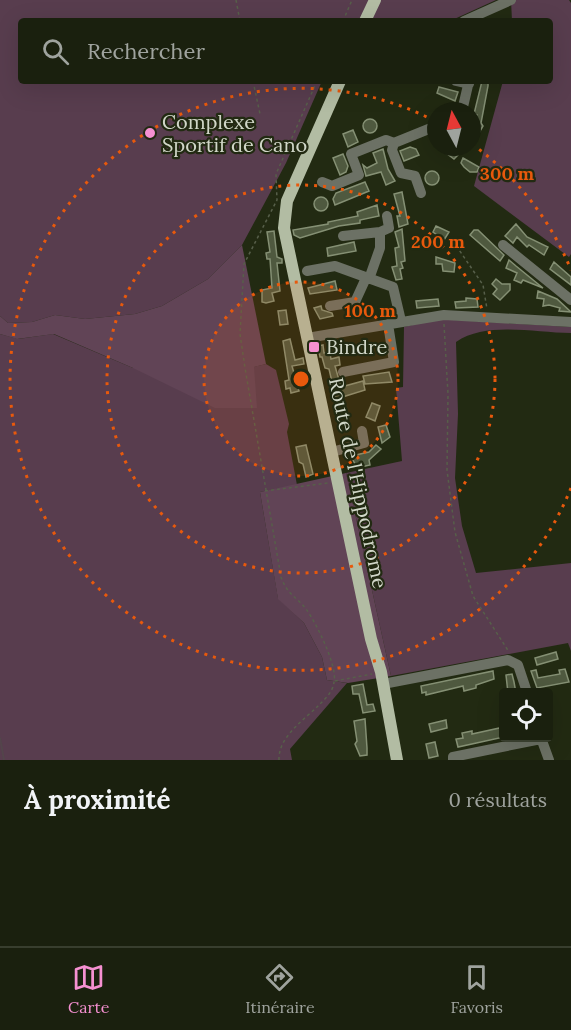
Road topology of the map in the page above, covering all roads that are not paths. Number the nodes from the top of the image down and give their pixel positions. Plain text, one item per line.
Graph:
1 (375, 0) edge
2 (511, 0) edge
3 (366, 18) edge
4 (472, 18) edge
5 (339, 84) edge
6 (469, 84) edge
7 (464, 102) edge
8 (427, 130) edge
9 (394, 143) junction
10 (322, 182) dead end
11 (421, 193) dead end
12 (387, 216) dead end
13 (380, 232) junction
14 (343, 236) dead end
15 (503, 244) dead end
16 (307, 271) dead end
17 (368, 278) junction
18 (571, 300) edge
19 (330, 306) dead end
20 (400, 321) junction
21 (571, 322) edge
22 (388, 324) junction
23 (308, 338) junction
24 (343, 372) dead end
25 (362, 431) dead end
26 (332, 452) junction
27 (382, 678) junction
28 (525, 688) edge
29 (527, 742) edge
30 (542, 742) edge
31 (476, 756) edge
32 (397, 760) edge
33 (453, 760) edge
34 (549, 760) edge

1 - 3 main road
2 - 4 street
5 - 23 main road, Route de l'Hippodrome
6 - 7 street
8 - 9 street
9 - 10 street
9 - 11 street
12 - 13 street
13 - 14 street
13 - 17 street
15 - 18 street
16 - 17 street
17 - 19 street
17 - 20 street
20 - 21 street
20 - 22 street
22 - 23 street
22 - 24 street
23 - 26 main road, Route de l'Hippodrome
25 - 26 street
26 - 27 main road, Route de l'Hippodrome
27 - 28 street
27 - 32 main road, Route de l'Hippodrome
29 - 31 street
30 - 34 street
31 - 33 street

